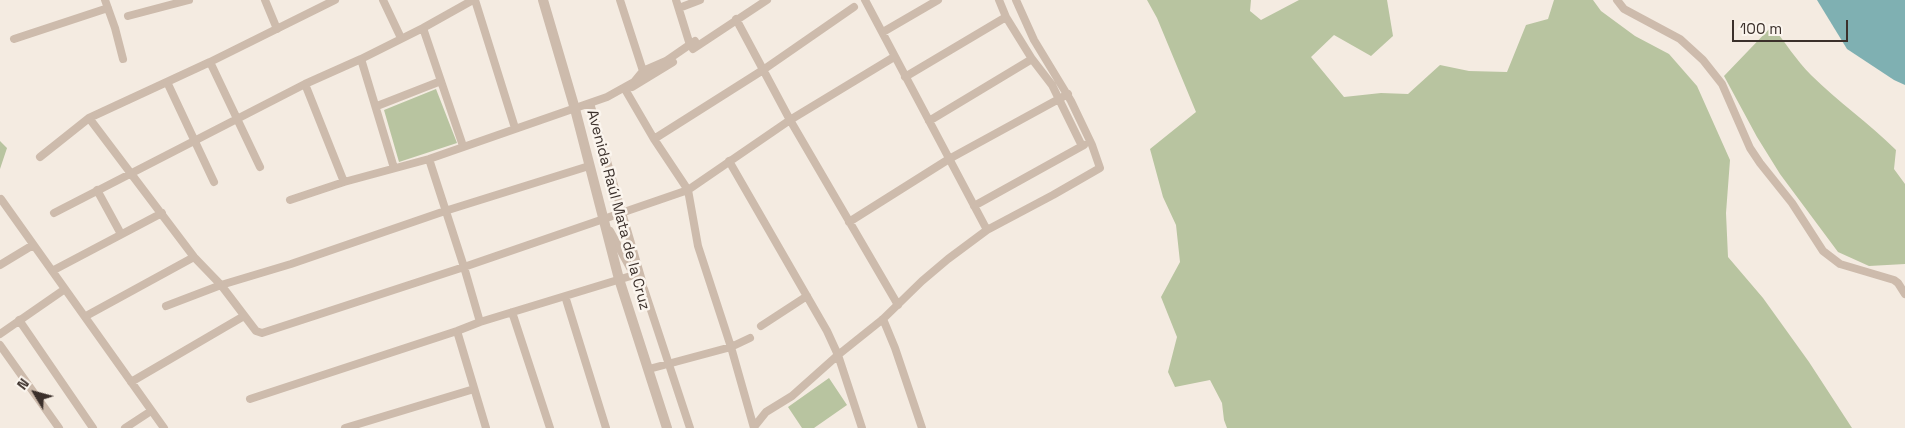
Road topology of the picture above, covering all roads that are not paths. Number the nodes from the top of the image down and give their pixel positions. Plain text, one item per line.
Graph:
1 (105, 0) edge
2 (189, 0) edge
3 (265, 0) edge
4 (335, 0) edge
5 (382, 0) edge
6 (474, 0) edge
7 (543, 0) edge
8 (620, 0) edge
9 (700, 0) edge
10 (767, 0) edge
11 (865, 0) edge
12 (938, 0) edge
13 (999, 0) edge
14 (1016, 0) edge
15 (1617, 0) edge
16 (677, 4) edge
17 (854, 7) dead end
18 (108, 8) junction
19 (128, 16) dead end
20 (1006, 17) junction
21 (736, 19) junction
22 (424, 28) junction
23 (277, 29) junction
24 (883, 32) junction
25 (401, 38) junction
26 (14, 39) dead end
27 (894, 57) junction
28 (123, 59) dead end
29 (361, 59) junction
30 (1032, 59) junction
31 (210, 62) junction
32 (763, 70) junction
33 (643, 71) junction
34 (905, 77) junction
35 (441, 81) junction
36 (167, 82) junction
37 (305, 84) junction
38 (626, 91) junction
39 (1068, 94) junction
40 (607, 97) junction
41 (1059, 99) junction
42 (590, 103) junction
43 (377, 106) junction
44 (575, 109) junction
45 (89, 118) junction
46 (238, 118) junction
47 (790, 120) junction
48 (929, 121) junction
49 (515, 128) junction
50 (654, 139) junction
51 (194, 140) junction
52 (1091, 141) junction
53 (462, 146) junction
54 (1082, 146) junction
55 (40, 157) dead end
56 (429, 159) junction
57 (949, 159) junction
58 (729, 161) junction
59 (589, 166) junction
60 (260, 167) dead end
61 (394, 168) junction
62 (132, 172) junction
63 (214, 182) dead end
64 (344, 182) junction
65 (97, 190) junction
66 (688, 190) junction
67 (1, 199) dead end
68 (290, 200) dead end
69 (974, 206) junction
70 (445, 211) junction
71 (622, 212) junction
72 (54, 213) dead end
73 (162, 213) junction
74 (603, 219) junction
75 (849, 222) junction
76 (987, 230) junction
77 (121, 234) junction
78 (33, 245) junction
79 (194, 257) junction
80 (0, 265) edge
81 (464, 267) junction
82 (52, 271) junction
83 (634, 275) junction
84 (620, 279) junction
85 (221, 284) junction
86 (64, 289) junction
87 (644, 289) junction
88 (1905, 294) edge
89 (565, 296) junction
90 (807, 296) junction
91 (898, 305) junction
92 (166, 306) dead end
93 (512, 312) junction
94 (86, 316) junction
95 (244, 316) junction
96 (883, 319) junction
97 (19, 320) junction
98 (480, 322) junction
99 (761, 326) dead end
100 (457, 331) junction
101 (0, 334) edge
102 (750, 338) dead end
103 (0, 345) edge
104 (731, 347) junction
105 (838, 355) junction
106 (668, 364) junction
107 (649, 369) junction
108 (131, 382) junction
109 (474, 389) junction
110 (250, 399) dead end
111 (151, 411) junction
112 (59, 428) edge
113 (93, 428) edge
114 (125, 428) edge
115 (164, 428) edge
116 (346, 428) edge
117 (486, 428) edge
118 (550, 428) edge
119 (606, 428) edge
120 (667, 428) edge
121 (690, 428) edge
122 (754, 428) edge
123 (862, 428) edge
124 (922, 428) edge

1 - 18 street
2 - 19 street
3 - 23 street
4 - 23 street
5 - 25 street
6 - 22 street
6 - 49 street
7 - 44 street, Avenida Raúl Mata de la Cruz
8 - 33 street
9 - 16 street
10 - 21 street
11 - 24 street
12 - 24 street
13 - 20 street
14 - 39 street
15 - 88 street
16 - 33 street
17 - 32 street
18 - 26 street
18 - 28 street
20 - 30 street
20 - 34 street
21 - 32 street
21 - 38 street
22 - 25 street
22 - 35 street
23 - 31 street
24 - 27 street
25 - 29 street
27 - 34 street
27 - 47 street
29 - 37 street
29 - 43 street
30 - 41 street
30 - 48 street
31 - 36 street
31 - 46 street
32 - 47 street
32 - 50 street
33 - 40 street
34 - 48 street
35 - 43 street
35 - 53 street
36 - 45 street
36 - 51 street
37 - 46 street
37 - 64 street
38 - 40 street
38 - 50 street
39 - 41 street
39 - 52 street
40 - 42 street
41 - 54 street
41 - 57 street
42 - 44 street
42 - 71 street
43 - 61 street
44 - 49 street
44 - 59 street, Avenida Raúl Mata de la Cruz
45 - 55 street
45 - 62 street
46 - 51 street
46 - 60 street
47 - 58 street
47 - 75 street
48 - 57 street
49 - 53 street
50 - 66 street
51 - 62 street
51 - 63 street
52 - 54 street
52 - 76 street
53 - 56 street
54 - 69 street
56 - 61 street
56 - 70 street
57 - 69 street
57 - 75 street
58 - 66 street
58 - 90 street
59 - 70 street
59 - 74 street, Avenida Raúl Mata de la Cruz
61 - 64 street
62 - 65 street
62 - 73 street
64 - 68 street
65 - 72 street
65 - 77 street
66 - 71 street
66 - 104 street
67 - 78 street
69 - 76 street
70 - 81 street
70 - 85 street
71 - 74 street
71 - 87 street
73 - 77 street
73 - 79 street
74 - 81 street
74 - 83 street
74 - 84 street, Avenida Raúl Mata de la Cruz
75 - 91 street
76 - 91 street
77 - 82 street
78 - 80 street
78 - 82 street
79 - 85 street
79 - 94 street
81 - 95 street
81 - 98 street
82 - 86 street
83 - 84 street
83 - 87 street
84 - 89 street
84 - 107 street, Avenida Raúl Mata de la Cruz
85 - 92 street
85 - 95 street
86 - 94 street
86 - 97 street
87 - 106 street
89 - 93 street
89 - 119 street
90 - 99 street
90 - 105 street
91 - 96 street
93 - 98 street
93 - 118 street
94 - 108 street
95 - 108 street
96 - 105 street
96 - 124 street
97 - 101 street
97 - 113 street
98 - 100 street
100 - 109 street
100 - 110 street
102 - 104 street
103 - 112 street
104 - 106 street
104 - 122 street
105 - 122 street
105 - 123 street
106 - 107 street
106 - 121 street
107 - 120 street, Avenida Raúl Mata de la Cruz
108 - 111 street
109 - 116 street
109 - 117 street
111 - 114 street
111 - 115 street

